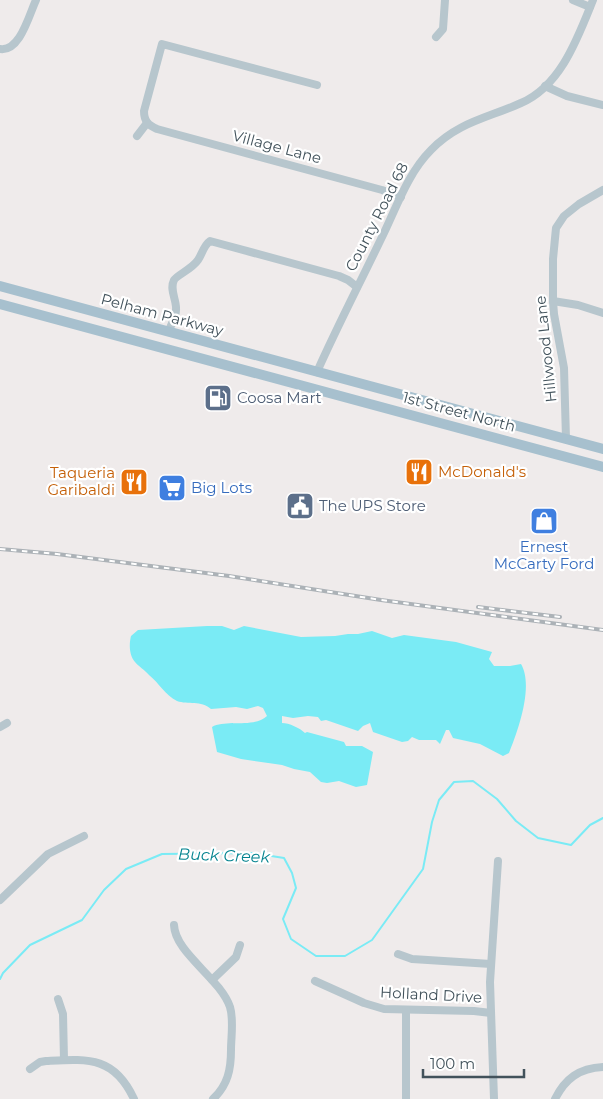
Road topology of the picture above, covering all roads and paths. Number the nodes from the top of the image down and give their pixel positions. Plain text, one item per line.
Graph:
1 (36, 0) edge
2 (445, 0) edge
3 (573, 0) edge
4 (592, 3) edge
5 (436, 37) dead end
6 (0, 49) edge
7 (316, 85) dead end
8 (544, 86) junction
9 (603, 105) edge
10 (147, 123) junction
11 (137, 136) dead end
12 (603, 190) edge
13 (401, 197) junction
14 (0, 286) edge
15 (358, 287) junction
16 (42, 298) junction
17 (553, 301) junction
18 (0, 304) edge
19 (603, 313) edge
20 (37, 314) junction
21 (142, 325) junction
22 (169, 332) junction
23 (139, 342) junction
24 (317, 372) junction
25 (308, 387) junction
26 (398, 394) junction
27 (393, 410) junction
28 (478, 415) junction
29 (474, 432) junction
30 (566, 439) junction
31 (603, 449) edge
32 (564, 456) junction
33 (603, 467) edge
34 (84, 836) dead end
35 (498, 862) dead end
36 (0, 900) edge
37 (174, 925) dead end
38 (240, 945) dead end
39 (398, 954) dead end
40 (490, 964) junction
41 (212, 980) junction
42 (316, 980) dead end
43 (58, 999) dead end
44 (406, 1010) junction
45 (491, 1013) junction
46 (64, 1060) junction
47 (603, 1067) edge
48 (30, 1069) dead end
49 (134, 1099) edge
50 (213, 1099) edge
51 (406, 1099) edge
52 (494, 1099) edge
53 (554, 1099) edge

1 - 6 street
2 - 5 street
3 - 4 street
4 - 8 street, County Road 68
7 - 10 street
8 - 9 street
8 - 13 street, County Road 68
10 - 11 street
10 - 13 street, Village Lane
12 - 17 street, Hillwood Lane
13 - 15 street, County Road 68
14 - 16 main road, Pelham Parkway
15 - 22 street
15 - 24 street, County Road 68
16 - 20 main road
16 - 21 main road, Pelham Parkway
17 - 19 street
17 - 30 street, Hillwood Lane
18 - 20 main road, Pelham Parkway
20 - 23 main road, Pelham Parkway
21 - 22 main road, Pelham Parkway
21 - 23 main road
22 - 24 main road, Pelham Parkway
23 - 25 main road, Pelham Parkway
24 - 25 main road
24 - 26 main road, 1st Street North
25 - 27 main road, 1st Street North
26 - 27 main road
26 - 28 main road, 1st Street North
27 - 29 main road, 1st Street North
28 - 29 main road
28 - 30 main road, 1st Street North
29 - 32 main road, 1st Street North
30 - 31 main road, 1st Street North
30 - 32 main road
32 - 33 main road, 1st Street North
34 - 36 street
35 - 40 street
37 - 41 street
38 - 41 street
39 - 40 street
40 - 45 street
41 - 50 street
42 - 44 street, Holland Drive
43 - 46 street
44 - 45 street, Holland Drive
44 - 51 street
45 - 52 street
46 - 48 street
46 - 49 street
47 - 53 street

